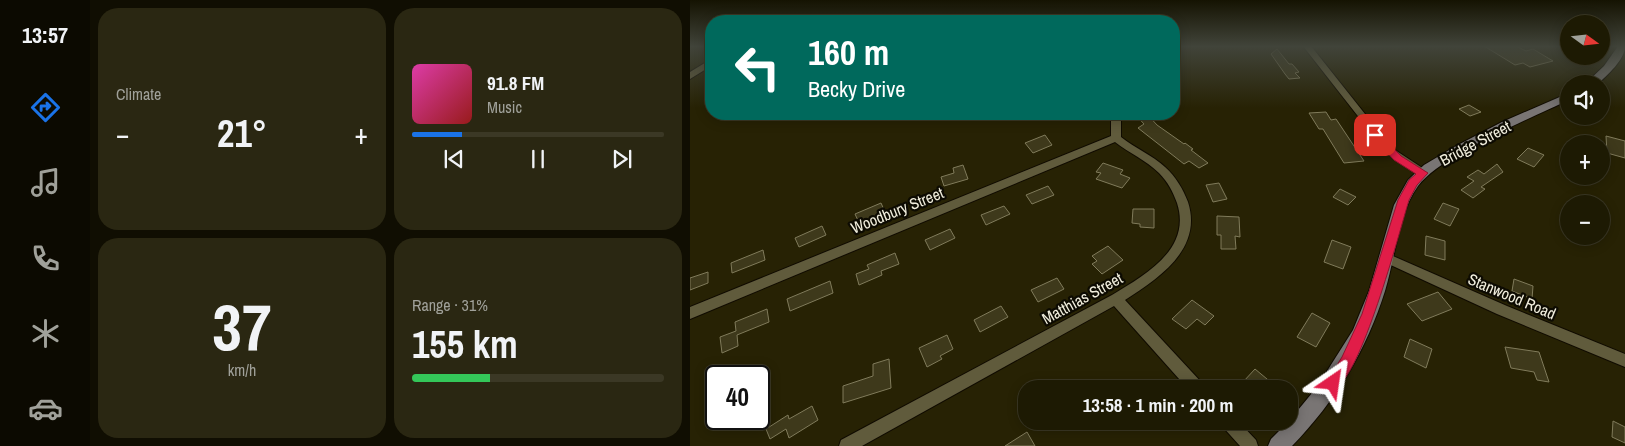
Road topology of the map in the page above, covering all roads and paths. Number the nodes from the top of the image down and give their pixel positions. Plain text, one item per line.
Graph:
1 (705, 67) edge
2 (1323, 67) edge
3 (690, 76) edge
4 (1560, 100) edge
5 (1116, 120) edge
6 (1116, 138) junction
7 (1423, 173) junction
8 (1386, 258) junction
9 (1116, 298) junction
10 (690, 313) edge
11 (1625, 361) edge
12 (1190, 380) edge
13 (1235, 430) edge
14 (846, 446) edge
15 (1250, 446) edge
16 (1278, 446) edge

1 - 3 street
2 - 7 street
4 - 7 street, Bridge Street
5 - 6 street
6 - 9 street, Matthias Street
6 - 10 street, Woodbury Street
7 - 8 street, Bridge Street
8 - 11 street, Stanwood Road
8 - 16 street, Bridge Street
9 - 12 street
9 - 14 street, Matthias Street
13 - 15 street

